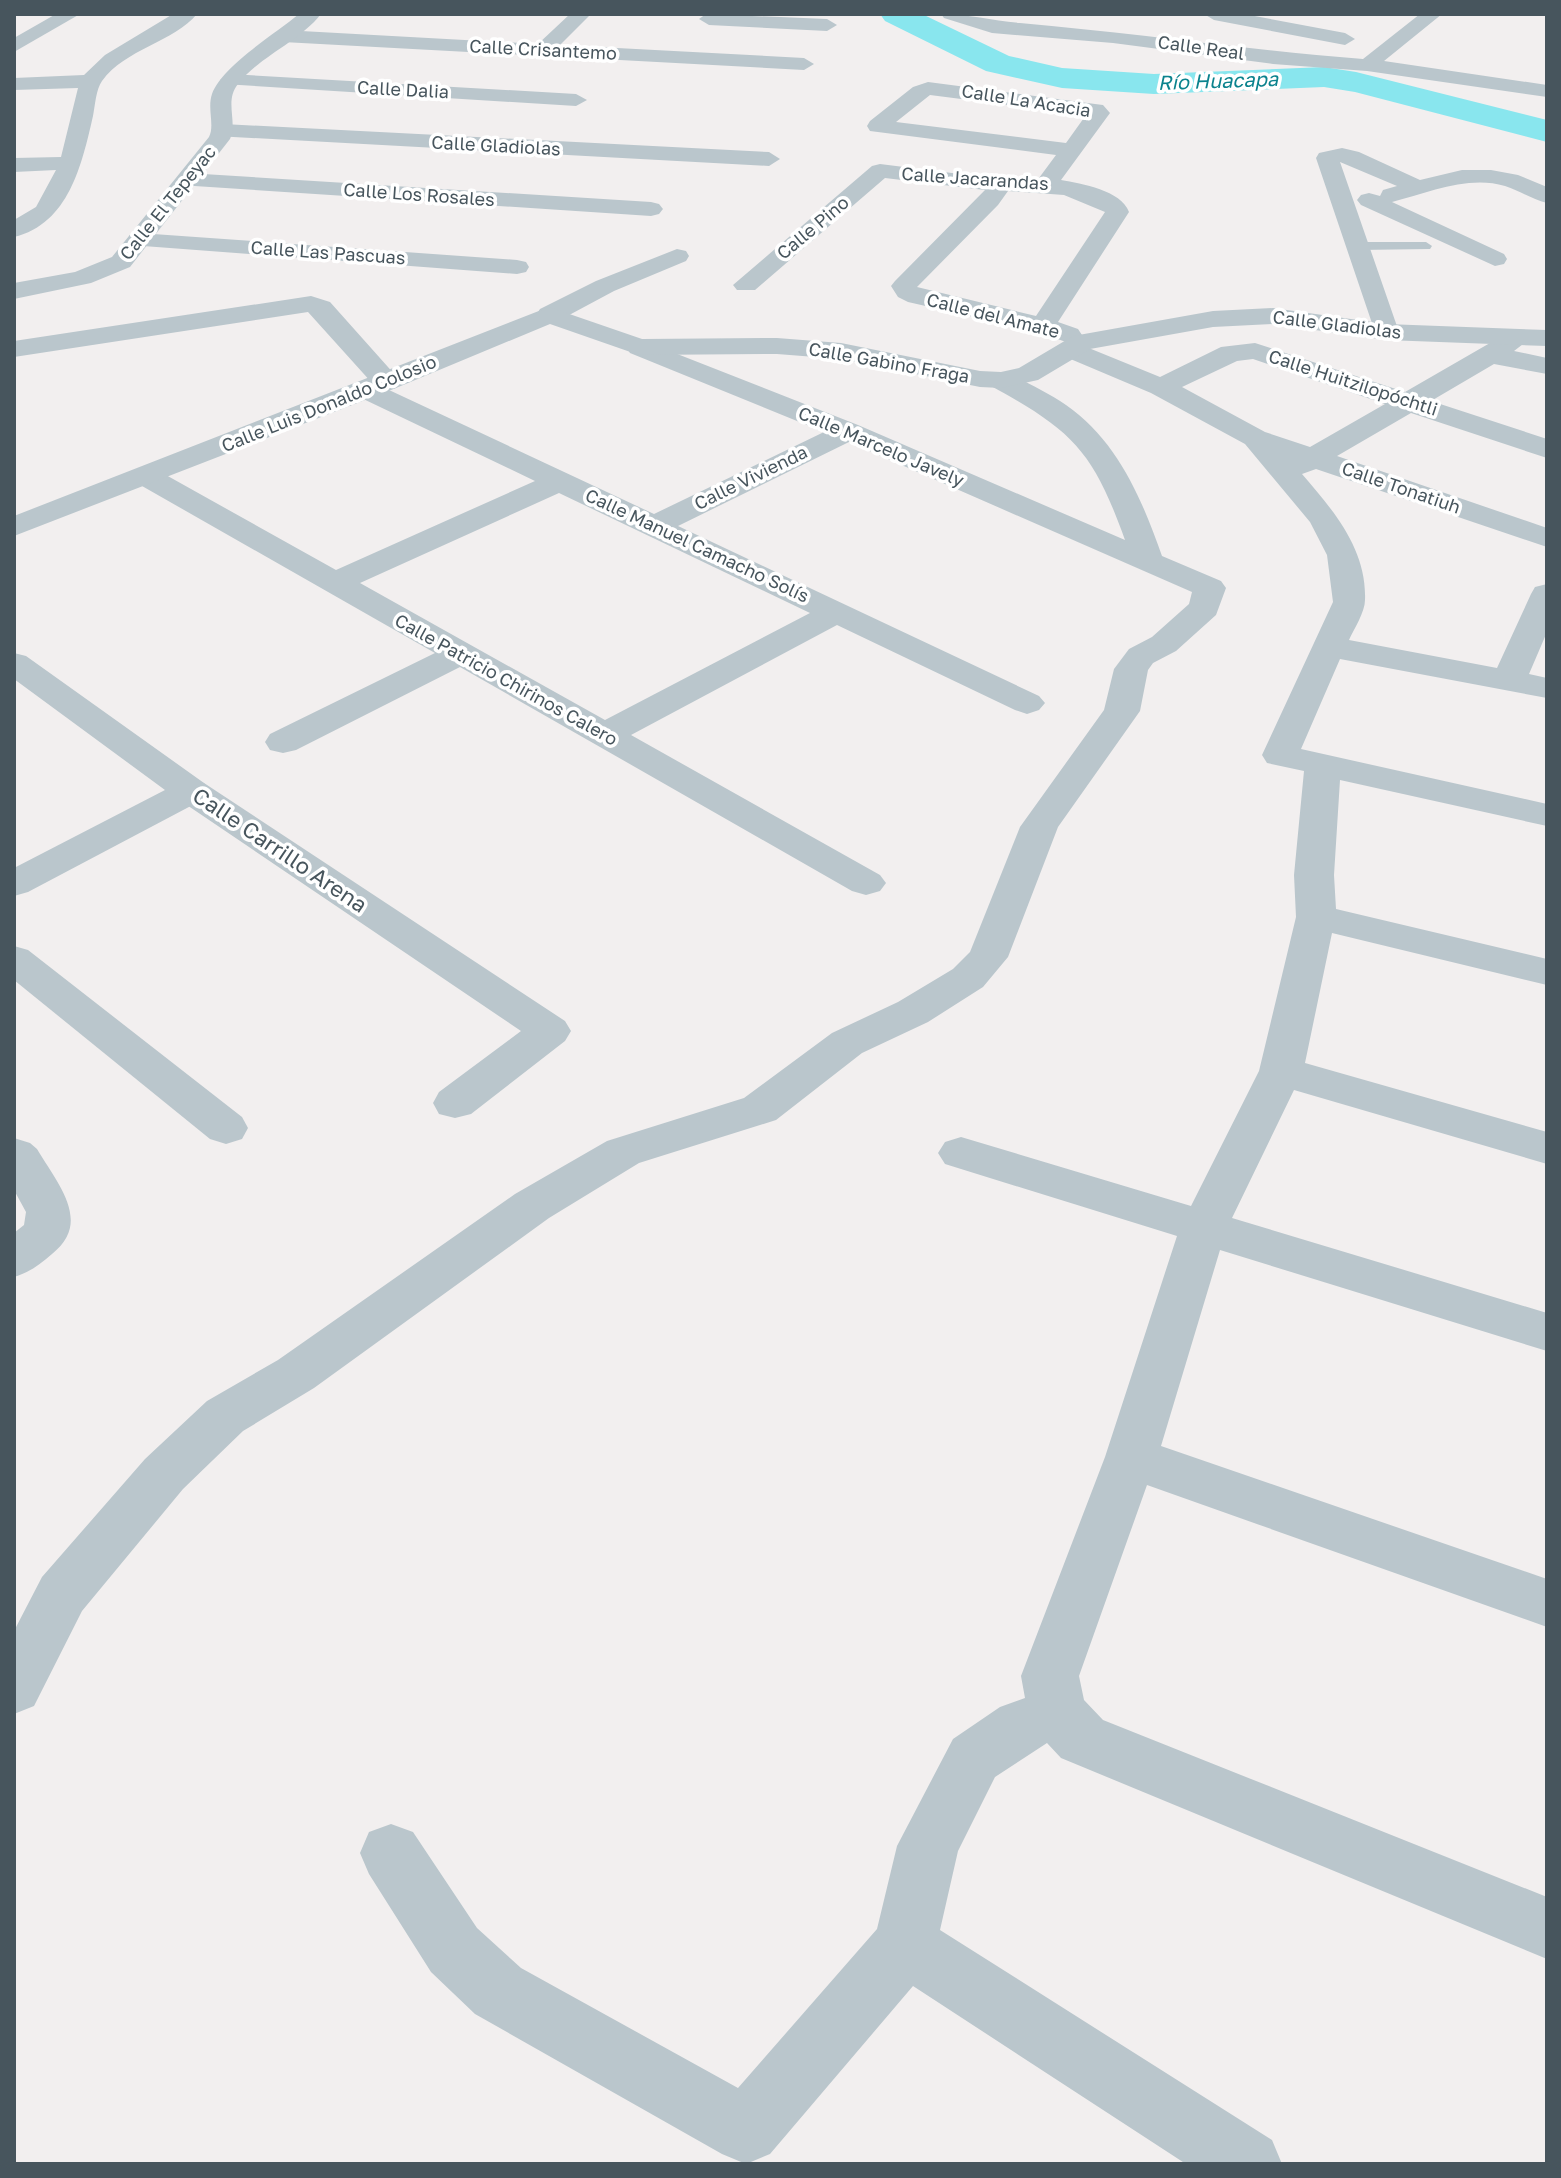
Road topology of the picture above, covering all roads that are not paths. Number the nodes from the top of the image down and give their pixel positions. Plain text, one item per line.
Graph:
1 (187, 14) edge
2 (311, 14) edge
3 (581, 14) edge
4 (951, 14) edge
5 (1113, 14) edge
6 (1214, 14) edge
7 (1432, 14) edge
8 (710, 16) edge
9 (62, 18) edge
10 (27, 20) dead end
11 (439, 24) dead end
12 (827, 25) dead end
13 (1069, 33) junction
14 (283, 36) junction
15 (423, 44) junction
16 (14, 46) edge
17 (1391, 48) junction
18 (543, 50) junction
19 (611, 54) junction
20 (685, 58) junction
21 (772, 62) junction
22 (804, 64) dead end
23 (1367, 65) junction
24 (230, 80) junction
25 (90, 81) junction
26 (14, 84) edge
27 (747, 85) dead end
28 (585, 89) junction
29 (1547, 91) edge
30 (878, 126) joint
31 (223, 131) junction
32 (542, 148) junction
33 (1070, 150) junction
34 (769, 159) dead end
35 (71, 163) junction
36 (14, 165) edge
37 (880, 171) joint
38 (187, 180) junction
39 (1047, 183) junction
40 (998, 188) junction
41 (1420, 188) junction
42 (1547, 196) edge
43 (1107, 202) junction
44 (1357, 203) junction
45 (651, 209) dead end
46 (21, 222) edge
47 (139, 240) junction
48 (1358, 246) junction
49 (1426, 246) dead end
50 (677, 256) dead end
51 (1495, 259) dead end
52 (517, 267) dead end
53 (746, 285) dead end
54 (14, 291) edge
55 (549, 315) junction
56 (1043, 325) junction
57 (1386, 332) junction
58 (1518, 338) junction
59 (1547, 338) edge
60 (1076, 346) junction
61 (639, 347) junction
62 (14, 349) edge
63 (1491, 355) junction
64 (1547, 366) edge
65 (1001, 380) junction
66 (377, 386) junction
67 (1161, 387) junction
68 (1412, 402) junction
69 (848, 431) junction
70 (1255, 438) junction
71 (1547, 449) edge
72 (1316, 458) junction
73 (1284, 472) junction
74 (146, 476) junction
75 (560, 481) junction
76 (654, 526) junction
77 (14, 527) edge
78 (1547, 538) edge
79 (1148, 561) junction
80 (334, 583) junction
81 (1547, 594) edge
82 (837, 612) junction
83 (1330, 647) junction
84 (460, 654) junction
85 (14, 663) edge
86 (1509, 680) junction
87 (1547, 688) edge
88 (1027, 703) dead end
89 (604, 735) junction
90 (283, 742) dead end
91 (1323, 765) junction
92 (191, 791) junction
93 (1547, 815) edge
94 (866, 883) dead end
95 (14, 884) edge
96 (1316, 917) junction
97 (14, 959) edge
98 (1547, 972) edge
99 (1281, 1071) junction
100 (455, 1103) dead end
101 (226, 1128) dead end
102 (1547, 1148) edge
103 (961, 1153) dead end
104 (16, 1160) edge
105 (1203, 1229) junction
106 (14, 1259) edge
107 (1547, 1332) edge
108 (1131, 1457) junction
109 (1547, 1603) edge
110 (14, 1688) edge
111 (1057, 1712) junction
112 (391, 1853) dead end
113 (1547, 1928) edge
114 (905, 1944) junction
115 (1248, 2164) edge

1 - 25 street
2 - 14 street
3 - 18 street
4 - 13 street, Calle Real
5 - 13 street
6 - 17 street
7 - 17 street
8 - 12 street
8 - 20 street
9 - 10 street
9 - 16 street
11 - 15 street
13 - 23 street, Calle Real
14 - 15 street, Calle Crisantemo
14 - 24 street
15 - 18 street, Calle Crisantemo
17 - 23 street
18 - 19 street, Calle Crisantemo
19 - 20 street, Calle Crisantemo
19 - 28 street
20 - 21 street, Calle Crisantemo
21 - 22 street, Calle Crisantemo
21 - 27 street
23 - 29 street, Calle Real
24 - 28 street, Calle Dalia
24 - 31 street
25 - 26 street
25 - 35 street
28 - 32 street
30 - 33 street, Calle Jacarandas
30 - 33 street, Calle La Acacia
31 - 32 street, Calle Gladiolas
31 - 38 street, Calle El Tepeyac
32 - 34 street, Calle Gladiolas
33 - 39 street, Calle La Acacia
35 - 36 street
35 - 46 street
37 - 40 street, Calle Jacarandas
37 - 53 street, Calle Pino
38 - 45 street, Calle Los Rosales
38 - 47 street, Calle El Tepeyac
39 - 40 street, Calle Jacarandas
39 - 43 street, Calle Jacarandas
40 - 43 street
40 - 56 street, Calle del Amate
41 - 42 street
41 - 44 street
41 - 44 street
43 - 56 street
44 - 48 street
44 - 51 street
47 - 52 street, Calle Las Pascuas
47 - 54 street, Calle El Tepeyac
48 - 49 lane
48 - 57 street
50 - 55 street, Calle Luis Donaldo Colosio
55 - 61 street, Calle Marcelo Javely
55 - 66 street, Calle Luis Donaldo Colosio
56 - 60 street, Calle del Amate
57 - 58 street, Calle Gladiolas
57 - 60 street, Calle Gladiolas
58 - 59 street, Calle Gladiolas
58 - 63 street
60 - 65 street, Calle Gabino Fraga
60 - 67 street, Calle del Amate
61 - 65 street, Calle Gabino Fraga
61 - 69 street, Calle Marcelo Javely
62 - 66 street
63 - 64 street
63 - 68 street
65 - 79 street
66 - 74 street, Calle Luis Donaldo Colosio
66 - 75 street, Calle Manuel Camacho Solís
67 - 68 street, Calle Huitzilopóchtli
67 - 70 street, Calle del Amate
68 - 71 street, Calle Huitzilopóchtli
68 - 72 street
69 - 76 street, Calle Vivienda
69 - 79 street, Calle Marcelo Javely
70 - 72 street, Calle Tonatiuh
70 - 73 street
72 - 73 street
72 - 78 street, Calle Tonatiuh
73 - 83 street
74 - 77 street, Calle Luis Donaldo Colosio
74 - 80 street, Calle Patricio Chirinos Calero
75 - 76 street, Calle Manuel Camacho Solís
75 - 80 street
76 - 82 street, Calle Manuel Camacho Solís
79 - 110 street, Calle Marcelo Javely
80 - 84 street, Calle Patricio Chirinos Calero
81 - 86 street
82 - 88 street, Calle Manuel Camacho Solís
82 - 89 street
83 - 86 street
83 - 91 street
84 - 89 street, Calle Patricio Chirinos Calero
84 - 90 street
85 - 92 street, Calle Carrillo Arena
86 - 87 street
89 - 94 street, Calle Patricio Chirinos Calero
91 - 93 street
91 - 96 street
92 - 95 street
92 - 100 street, Calle Carrillo Arena
96 - 98 street
96 - 99 street
97 - 101 street
99 - 102 street
99 - 105 street
103 - 105 street
104 - 106 street
105 - 107 street
105 - 108 street
108 - 109 street
108 - 111 street
111 - 113 street
111 - 114 street
112 - 114 street
114 - 115 street

